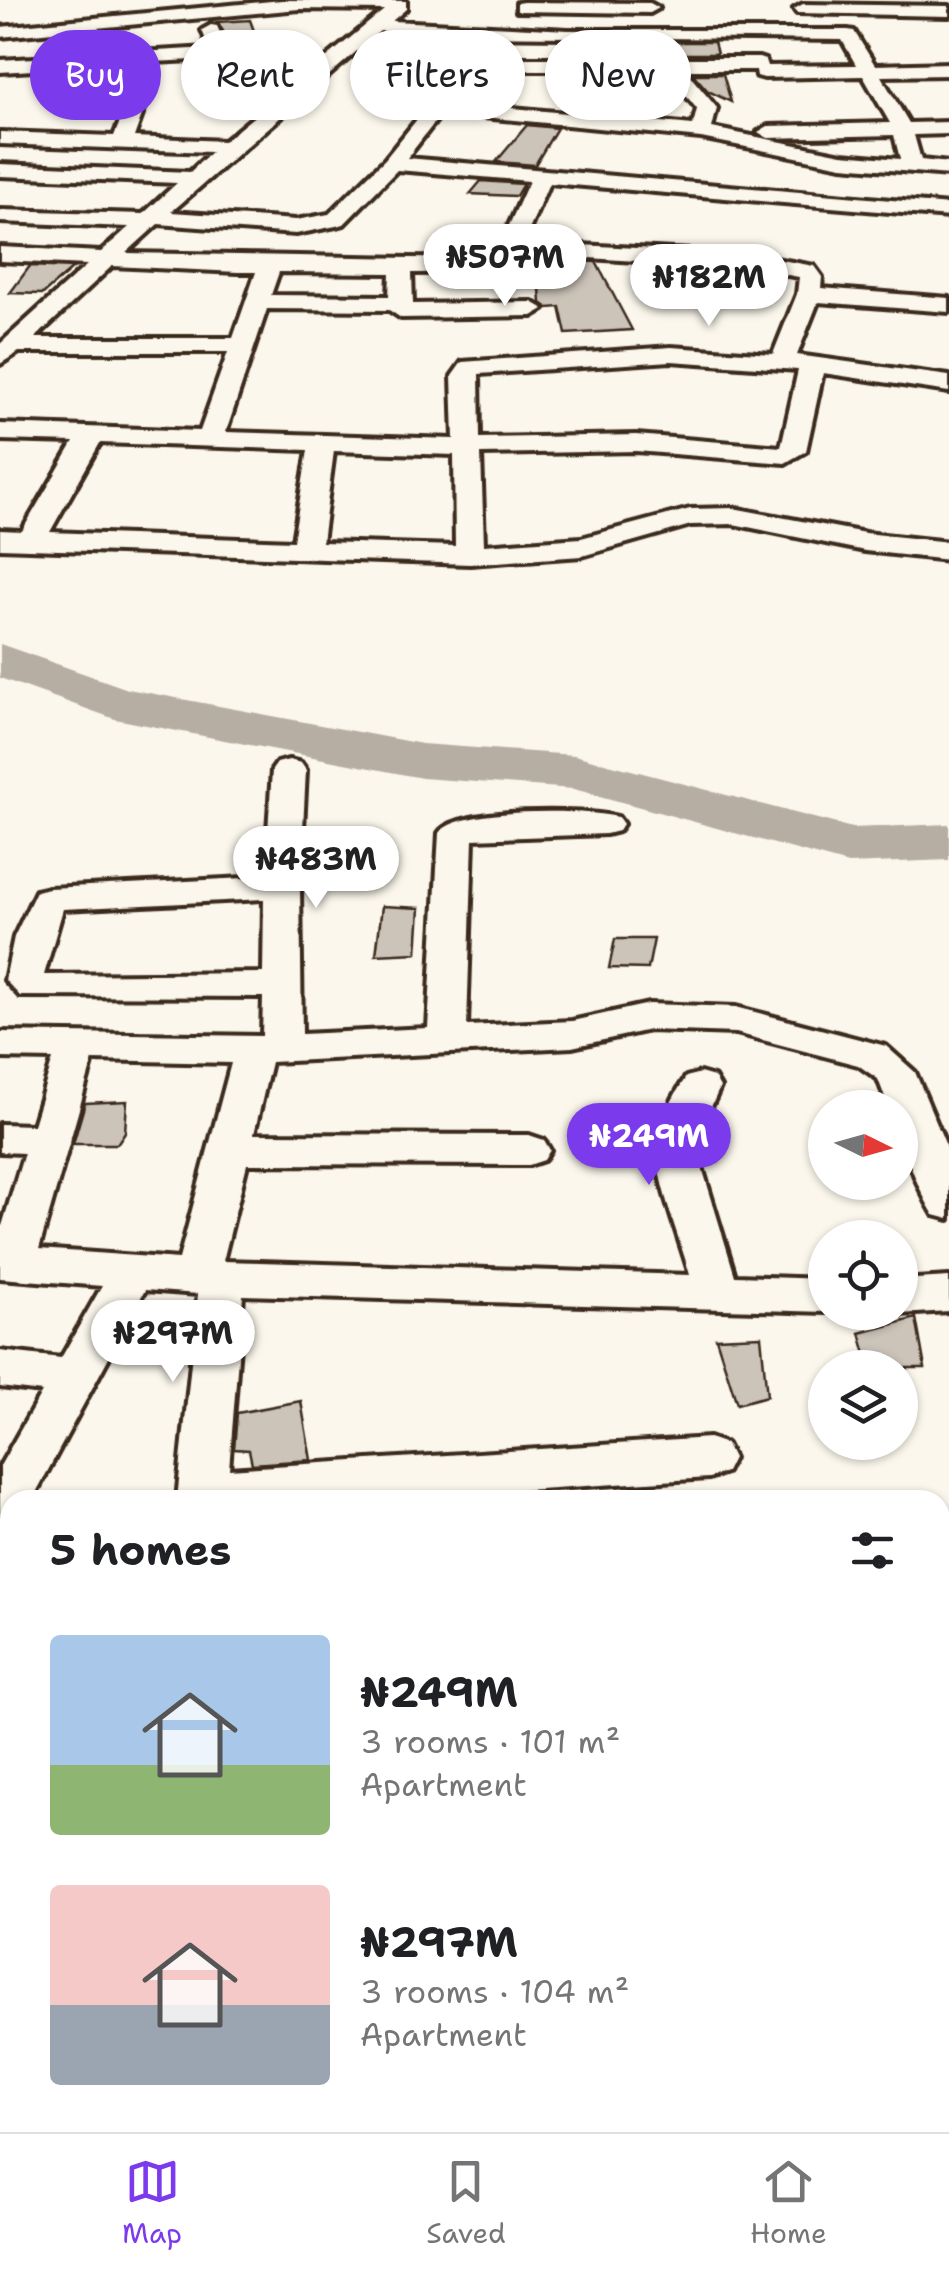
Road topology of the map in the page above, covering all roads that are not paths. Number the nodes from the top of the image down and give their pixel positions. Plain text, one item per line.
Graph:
1 (64, 0) edge
2 (408, 2) edge
3 (305, 3) edge
4 (834, 5) edge
5 (198, 6) edge
6 (498, 7) dead end
7 (545, 7) junction
8 (672, 9) dead end
9 (790, 9) dead end
10 (949, 11) edge
11 (910, 12) edge
12 (77, 24) junction
13 (377, 26) junction
14 (31, 29) joint
15 (209, 30) edge
16 (467, 30) edge
17 (1, 31) edge
18 (525, 33) edge
19 (542, 34) junction
20 (739, 34) junction
21 (848, 35) junction
22 (348, 52) junction
23 (30, 64) edge
24 (0, 66) edge
25 (330, 66) edge
26 (945, 66) edge
27 (691, 67) edge
28 (870, 69) junction
29 (765, 74) junction
30 (691, 89) edge
31 (130, 120) edge
32 (262, 120) edge
33 (427, 120) edge
34 (648, 120) edge
35 (902, 126) junction
36 (949, 128) edge
37 (701, 132) junction
38 (0, 138) edge
39 (737, 138) junction
40 (122, 142) junction
41 (228, 147) junction
42 (392, 163) junction
43 (912, 167) junction
44 (949, 169) edge
45 (0, 170) edge
46 (541, 177) junction
47 (196, 178) junction
48 (949, 211) edge
49 (0, 216) edge
50 (151, 219) junction
51 (0, 254) edge
52 (108, 258) junction
53 (526, 258) junction
54 (270, 265) junction
55 (401, 266) junction
56 (809, 294) junction
57 (257, 302) junction
58 (398, 303) junction
59 (949, 305) edge
60 (535, 335) junction
61 (243, 345) junction
62 (7, 351) edge
63 (782, 362) junction
64 (812, 364) junction
65 (949, 384) edge
66 (0, 432) edge
67 (90, 437) junction
68 (210, 441) junction
69 (322, 444) junction
70 (467, 446) junction
71 (0, 539) edge
72 (31, 541) junction
73 (306, 550) junction
74 (949, 551) edge
75 (470, 554) junction
76 (289, 770) dead end
77 (606, 824) dead end
78 (282, 888) junction
79 (16, 938) edge
80 (284, 985) junction
81 (447, 1040) junction
82 (0, 1045) edge
83 (77, 1045) junction
84 (268, 1049) junction
85 (700, 1087) dead end
86 (0, 1138) edge
87 (49, 1140) junction
88 (230, 1150) junction
89 (530, 1150) dead end
90 (949, 1204) edge
91 (6, 1262) edge
92 (132, 1272) junction
93 (210, 1277) junction
94 (949, 1294) edge
95 (718, 1295) junction
96 (808, 1296) edge
97 (918, 1296) edge
98 (0, 1370) edge
99 (74, 1378) junction
100 (709, 1458) dead end
101 (12, 1490) edge
102 (202, 1490) edge
103 (271, 1490) edge

1 - 12 street
2 - 3 street
2 - 13 street
3 - 5 street
3 - 22 street
4 - 9 street
4 - 11 street
4 - 21 street
5 - 12 street
5 - 15 street
6 - 7 street
7 - 8 street
7 - 19 street
10 - 11 street
12 - 14 street
13 - 16 street
13 - 22 street
14 - 17 street
18 - 19 street
19 - 20 street
20 - 21 street
20 - 29 street
21 - 28 street
22 - 25 street
23 - 24 street
26 - 28 street
27 - 29 street
28 - 29 street
28 - 35 street
30 - 37 street
31 - 40 street
32 - 41 street
33 - 42 street
34 - 37 street
35 - 36 street
35 - 39 street
35 - 43 street
37 - 39 street
38 - 40 street
39 - 43 street
40 - 41 street
41 - 47 street
42 - 46 street
42 - 50 street
43 - 44 street
45 - 47 street
46 - 48 street
46 - 53 street
47 - 50 street
49 - 50 street
50 - 52 street
51 - 52 street
52 - 54 street
52 - 62 street
53 - 55 street
53 - 56 street
53 - 60 street
54 - 55 street
54 - 57 street
55 - 58 street
56 - 59 street
56 - 63 street
57 - 58 street
57 - 61 street
58 - 60 street
60 - 63 street
60 - 70 street
61 - 62 street
61 - 68 street
63 - 64 street
64 - 65 street
64 - 70 street
66 - 67 street
67 - 68 street
67 - 72 street
68 - 69 street
69 - 70 street
69 - 73 street
70 - 75 street
71 - 72 street
72 - 73 street
73 - 75 street
74 - 75 street
76 - 78 street
77 - 81 street
78 - 79 street
78 - 80 street
79 - 80 street
80 - 84 street
81 - 84 street
81 - 90 street
82 - 83 street
83 - 84 street
83 - 87 street
84 - 88 street
85 - 95 street
86 - 87 street
87 - 91 street
88 - 89 street
88 - 93 street
91 - 92 street
92 - 93 street
92 - 99 street
93 - 95 street
93 - 102 street
94 - 97 street
95 - 96 street
98 - 99 street
99 - 101 street
100 - 103 street

